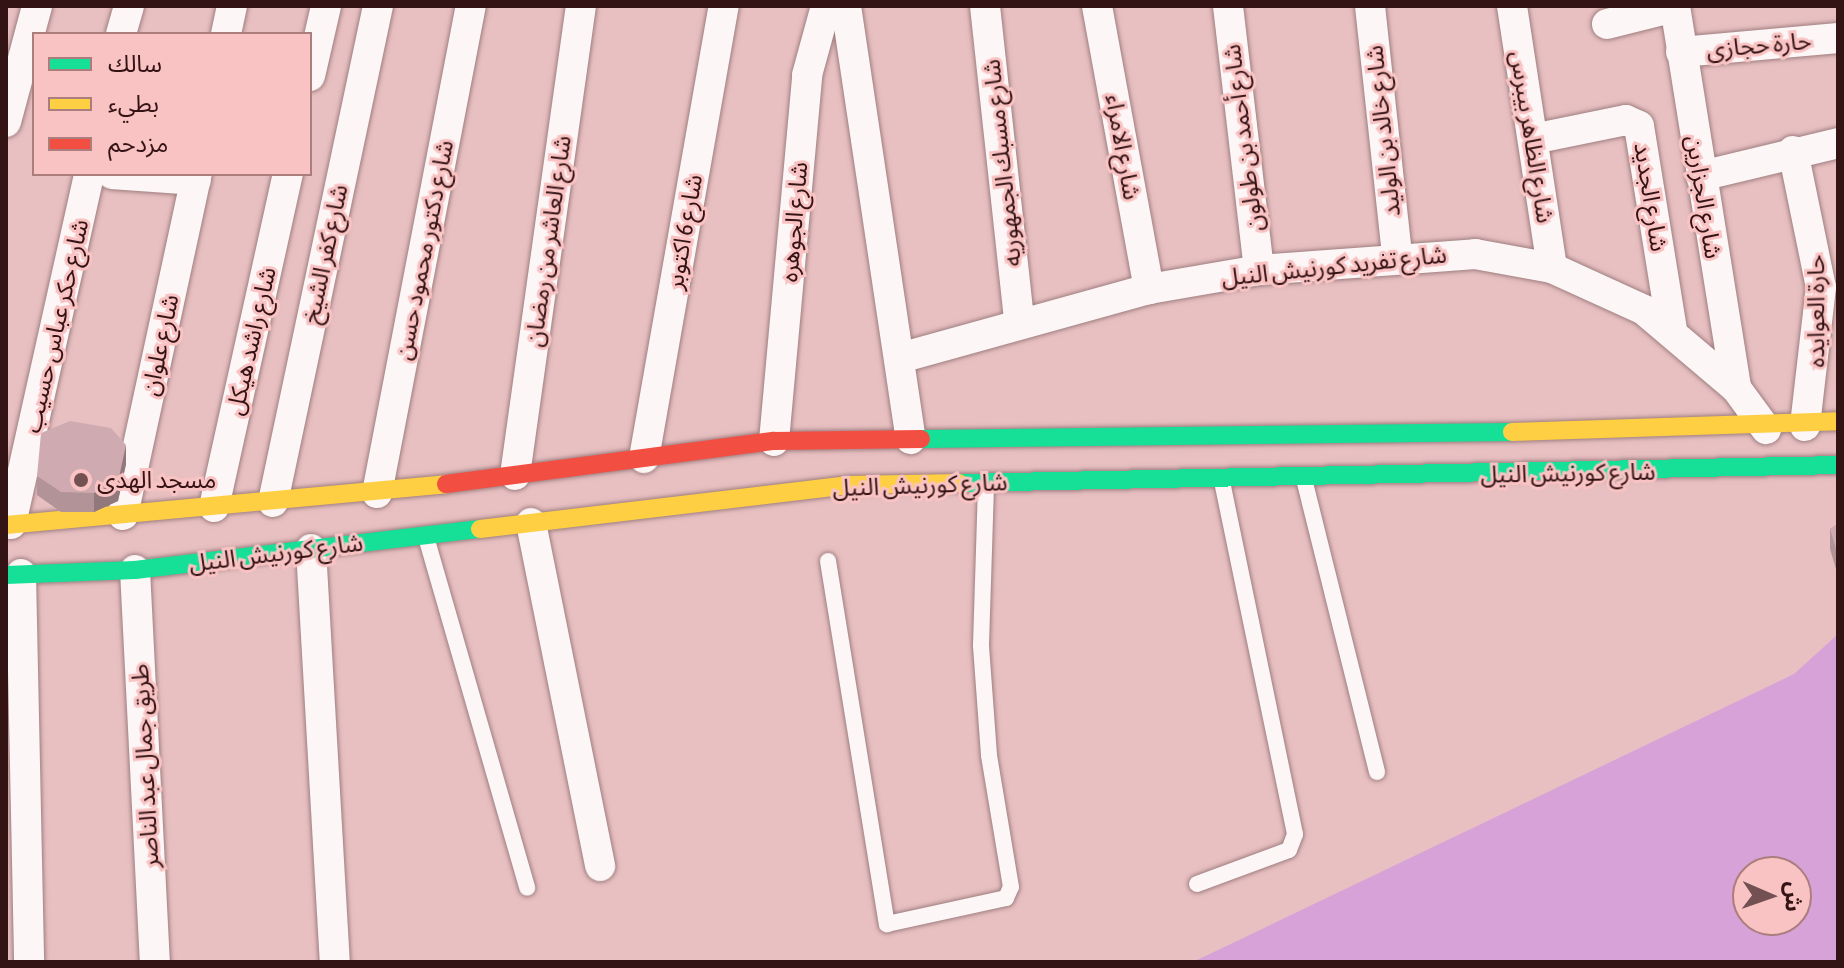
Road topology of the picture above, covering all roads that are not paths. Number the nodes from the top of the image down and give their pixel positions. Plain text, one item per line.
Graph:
1 (37, 6) edge
2 (129, 6) edge
3 (232, 6) edge
4 (326, 6) edge
5 (378, 6) edge
6 (471, 6) edge
7 (581, 6) edge
8 (724, 6) edge
9 (826, 6) edge
10 (846, 6) edge
11 (985, 6) edge
12 (1097, 6) edge
13 (1228, 6) edge
14 (1370, 6) edge
15 (1512, 6) edge
16 (1675, 6) edge
17 (1607, 24) dead end
18 (122, 32) edge
19 (226, 32) edge
20 (1838, 38) edge
21 (1681, 52) junction
22 (312, 67) edge
23 (6, 122) edge
24 (1533, 139) junction
25 (1838, 143) edge
26 (1793, 151) junction
27 (89, 176) edge
28 (168, 176) edge
29 (288, 176) edge
30 (1701, 176) junction
31 (196, 177) edge
32 (1397, 256) junction
33 (1552, 268) junction
34 (1259, 270) junction
35 (1149, 289) junction
36 (1019, 320) junction
37 (1672, 330) junction
38 (900, 358) junction
39 (1736, 388) junction
40 (1838, 421) edge
41 (1805, 426) junction
42 (1766, 429) junction
43 (911, 439) junction
44 (774, 441) junction
45 (644, 458) junction
46 (1838, 465) edge
47 (515, 475) junction
48 (1303, 478) junction
49 (1222, 479) junction
50 (986, 483) junction
51 (377, 493) junction
52 (273, 502) junction
53 (214, 507) junction
54 (123, 515) junction
55 (531, 523) junction
56 (9, 525) edge
57 (426, 535) junction
58 (311, 549) junction
59 (828, 561) dead end
60 (135, 570) junction
61 (14, 574) edge
62 (1377, 772) dead end
63 (600, 866) dead end
64 (1197, 884) dead end
65 (527, 888) dead end
66 (29, 962) edge
67 (155, 962) edge
68 (335, 962) edge

1 - 23 street
2 - 18 street
3 - 19 street
4 - 22 street
5 - 52 street, شارع كفر الشيخ
6 - 51 street, شارع دكتور محمود حسن
7 - 47 street, شارع العاشر من رمضان
8 - 45 street, شارع 6 اكتوبر
9 - 44 street, شارع الجوهره
10 - 38 street
11 - 36 street, شارع مسبك الجمهوريه
12 - 35 street, شارع الامراء
13 - 34 street, شارع أحمد بن طولون
14 - 32 street, شارع خالد بن الوليد
15 - 24 street, شارع الظاهر بيبرس
16 - 17 street
16 - 21 street, شارع الجزارين
20 - 21 street, حارة حجازى
21 - 30 street, شارع الجزارين
24 - 33 street, شارع الظاهر بيبرس
24 - 37 street, شارع الجديد
25 - 26 street
26 - 30 street
26 - 41 street, حارة العوايده
27 - 56 street, شارع حكر عباس حسيب
28 - 31 street
29 - 53 street, شارع راشد هيكل
30 - 39 street, شارع الجزارين
31 - 54 street, شارع علوان
32 - 33 street, شارع تفريد كورنيش النيل
32 - 34 street, شارع تفريد كورنيش النيل
33 - 37 street, شارع تفريد كورنيش النيل
34 - 35 street, شارع تفريد كورنيش النيل
35 - 36 street, شارع تفريد كورنيش النيل
36 - 38 street, شارع تفريد كورنيش النيل
37 - 39 street, شارع تفريد كورنيش النيل
38 - 43 street
39 - 42 street, شارع تفريد كورنيش النيل
40 - 41 main road, شارع كورنيش النيل
41 - 42 main road, شارع كورنيش النيل
42 - 43 main road, شارع كورنيش النيل
43 - 44 main road, شارع كورنيش النيل
44 - 45 main road, شارع كورنيش النيل
45 - 47 main road, شارع كورنيش النيل
46 - 48 main road, شارع كورنيش النيل
47 - 51 main road, شارع كورنيش النيل
48 - 49 main road, شارع كورنيش النيل
48 - 62 lane
49 - 50 main road, شارع كورنيش النيل
49 - 64 lane
50 - 55 main road, شارع كورنيش النيل
50 - 59 lane
51 - 52 main road, شارع كورنيش النيل
52 - 53 main road, شارع كورنيش النيل
53 - 54 main road, شارع كورنيش النيل
54 - 56 main road, شارع كورنيش النيل
55 - 57 main road, شارع كورنيش النيل
55 - 63 street
57 - 58 main road, شارع كورنيش النيل
57 - 65 lane
58 - 60 main road, شارع كورنيش النيل
58 - 68 street
60 - 61 main road, شارع كورنيش النيل
60 - 67 street, طريق جمال عبد الناصر
61 - 66 street

